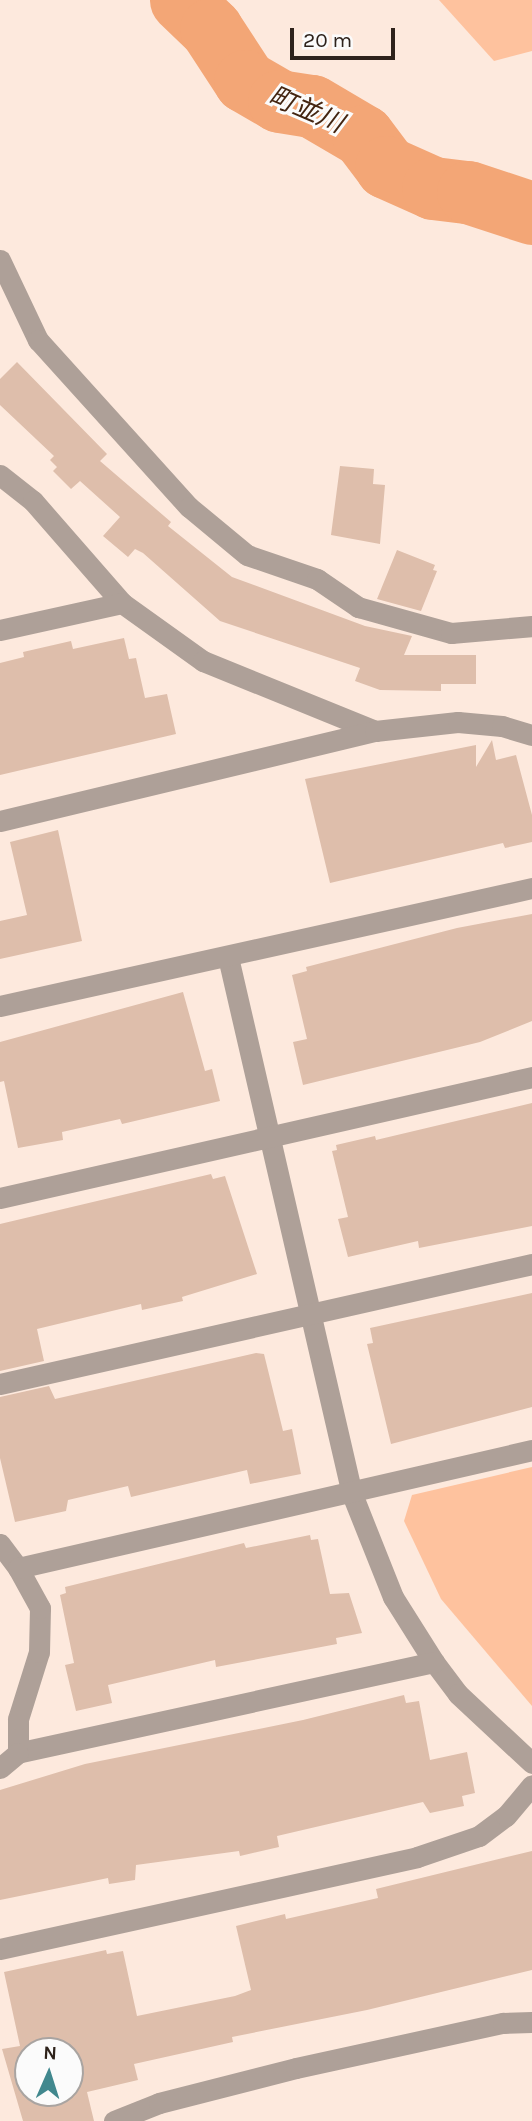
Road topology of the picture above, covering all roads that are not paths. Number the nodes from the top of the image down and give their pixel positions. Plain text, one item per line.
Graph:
1 (0, 260) edge
2 (0, 475) edge
3 (122, 603) junction
4 (532, 626) edge
5 (0, 630) edge
6 (375, 731) junction
7 (532, 735) edge
8 (0, 821) edge
9 (532, 888) edge
10 (228, 957) junction
11 (0, 1006) edge
12 (532, 1077) edge
13 (267, 1136) junction
14 (0, 1198) edge
15 (532, 1264) edge
16 (309, 1315) junction
17 (0, 1384) edge
18 (532, 1450) edge
19 (352, 1494) junction
20 (0, 1544) edge
21 (18, 1568) junction
22 (434, 1662) junction
23 (18, 1753) junction
24 (532, 1763) edge
25 (0, 1768) edge
26 (532, 1785) edge
27 (0, 1949) edge
28 (532, 2022) edge
29 (114, 2121) edge

1 - 4 street
2 - 3 street
3 - 5 street
3 - 6 street
6 - 7 street
6 - 8 street
9 - 10 street
10 - 11 street
10 - 13 street
12 - 13 street
13 - 14 street
13 - 16 street
15 - 16 street
16 - 17 street
16 - 19 street
18 - 19 street
19 - 21 street
19 - 22 street
20 - 21 street
21 - 23 street
22 - 23 street
22 - 24 street
23 - 25 street
26 - 27 street
28 - 29 street

